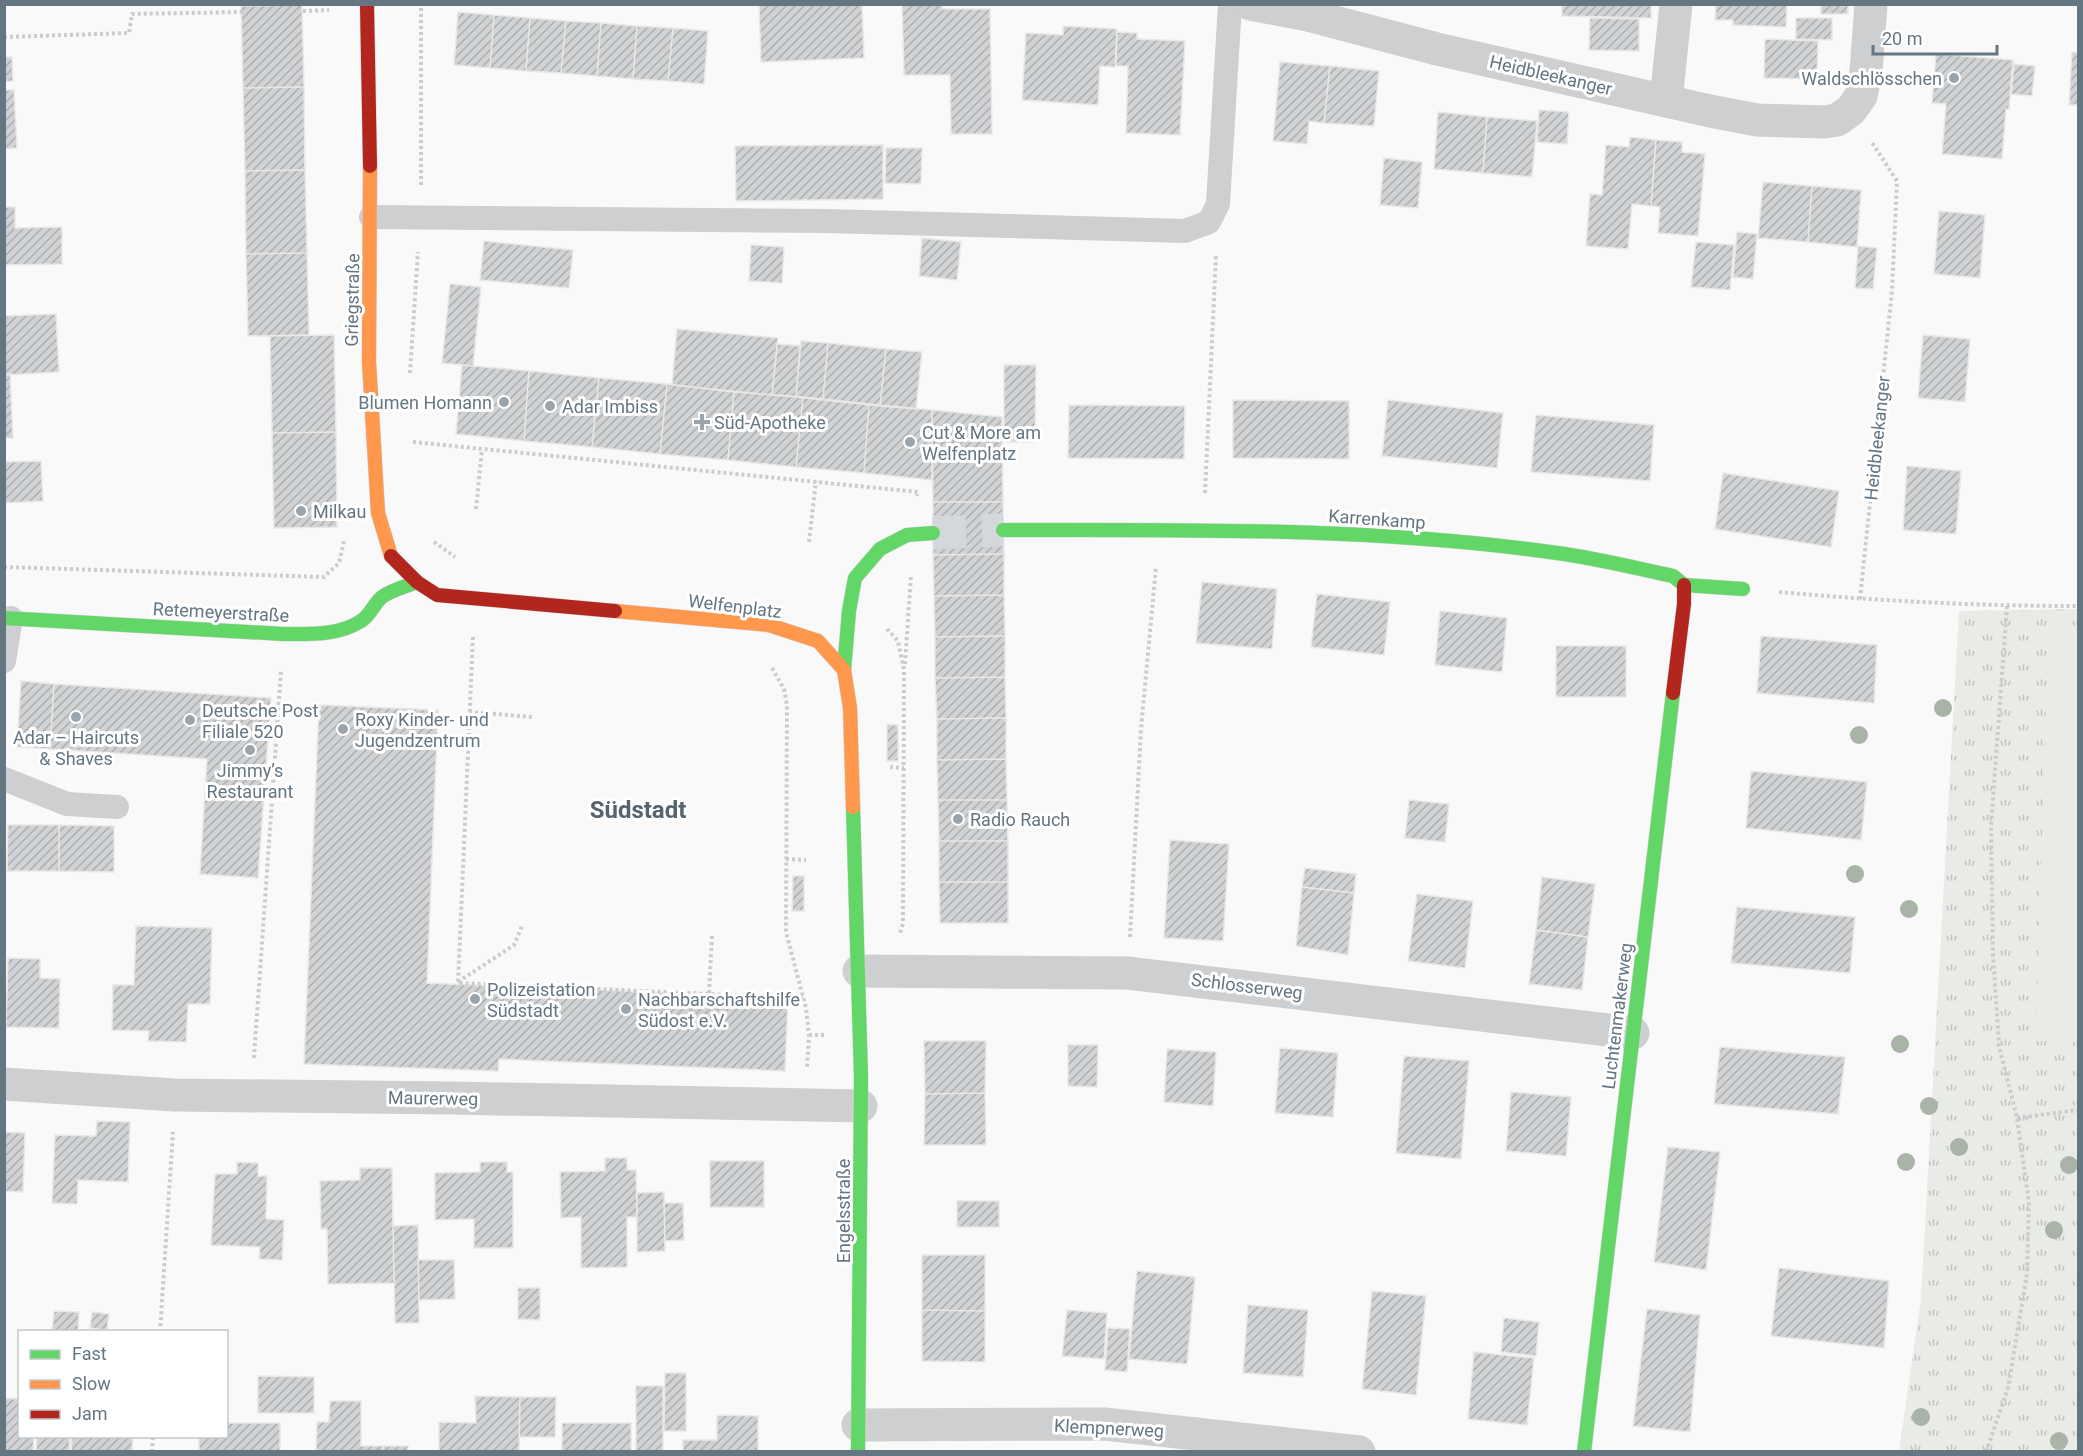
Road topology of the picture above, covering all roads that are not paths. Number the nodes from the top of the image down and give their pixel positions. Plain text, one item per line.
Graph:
1 (367, 4) edge
2 (1230, 4) edge
3 (1250, 4) edge
4 (1676, 4) edge
5 (1871, 4) edge
6 (1308, 10) edge
7 (1666, 101) junction
8 (371, 217) junction
9 (1004, 530) tunnel mouth
10 (933, 533) tunnel mouth
11 (417, 582) junction
12 (1684, 585) junction
13 (1743, 589) road end
14 (8, 618) edge
15 (4, 662) edge
16 (844, 670) junction
17 (4, 779) edge
18 (117, 807) dead end
19 (873, 972) junction
20 (1633, 1033) junction
21 (4, 1084) edge
22 (861, 1106) junction
23 (858, 1438) edge
24 (1359, 1452) edge
25 (1584, 1452) edge

1 - 8 street, Griegstraße
2 - 8 lane
3 - 6 street, Heidbleekanger
4 - 7 street
5 - 7 street, Heidbleekanger
6 - 7 street, Heidbleekanger
8 - 11 street, Griegstraße
9 - 12 street, Karrenkamp
10 - 16 street
11 - 14 street, Retemeyerstraße
11 - 16 street, Welfenplatz
12 - 13 street, Karrenkamp
12 - 20 street, Luchtenmakerweg
14 - 15 lane
16 - 19 street
17 - 18 lane
19 - 20 street, Schlosserweg
19 - 22 street, Engelsstraße
20 - 25 street, Luchtenmakerweg
21 - 22 street, Maurerweg
22 - 23 street, Engelsstraße
23 - 24 street, Klempnerweg

